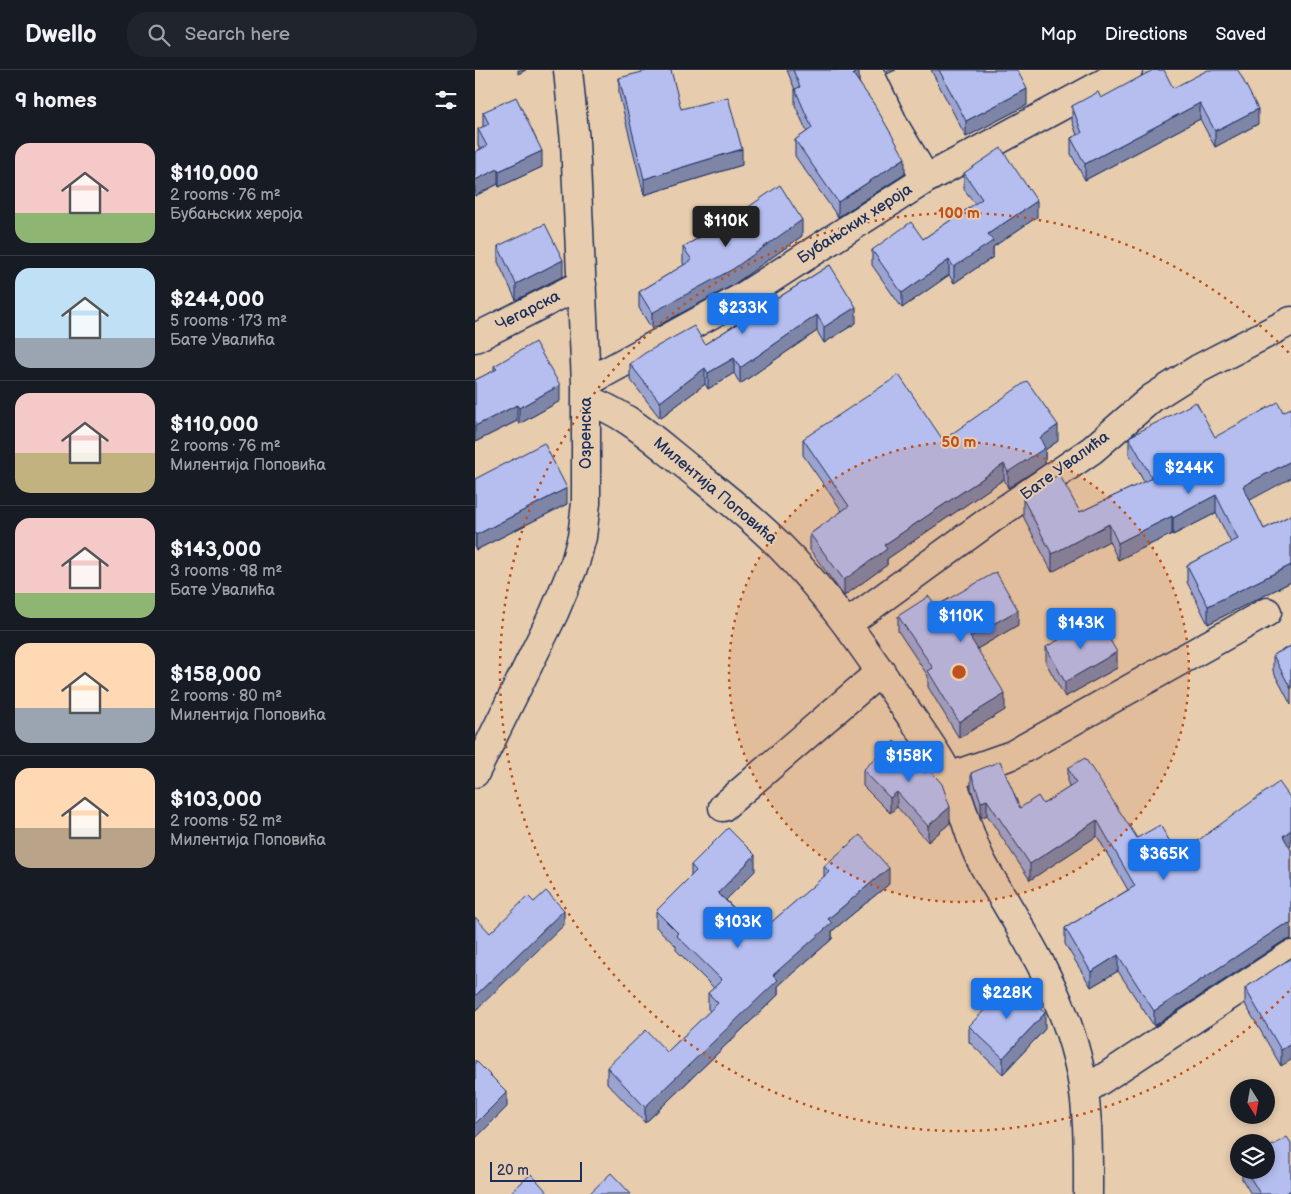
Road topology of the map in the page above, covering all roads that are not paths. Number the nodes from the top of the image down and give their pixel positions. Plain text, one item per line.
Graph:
1 (568, 70) edge
2 (868, 70) edge
3 (1117, 73) edge
4 (926, 179) junction
5 (581, 284) junction
6 (1291, 322) edge
7 (475, 338) edge
8 (586, 391) junction
9 (1267, 612) dead end
10 (847, 624) junction
11 (881, 671) junction
12 (475, 774) edge
13 (949, 777) junction
14 (723, 808) dead end
15 (1291, 955) edge
16 (1083, 1091) junction
17 (1089, 1194) edge

1 - 5 street, Озренска
2 - 4 street
3 - 4 street, Бубањских хероја
4 - 8 street, Бубањских хероја
5 - 7 street, Чегарска
5 - 8 street, Озренска
6 - 10 street, Бате Увалића
8 - 10 street, Милентија Поповића
8 - 12 street, Озренска
9 - 13 street
10 - 11 street, Милентија Поповића
11 - 13 street, Милентија Поповића
11 - 14 street
13 - 16 street, Милентија Поповића
15 - 16 street
16 - 17 street, Милентија Поповића

